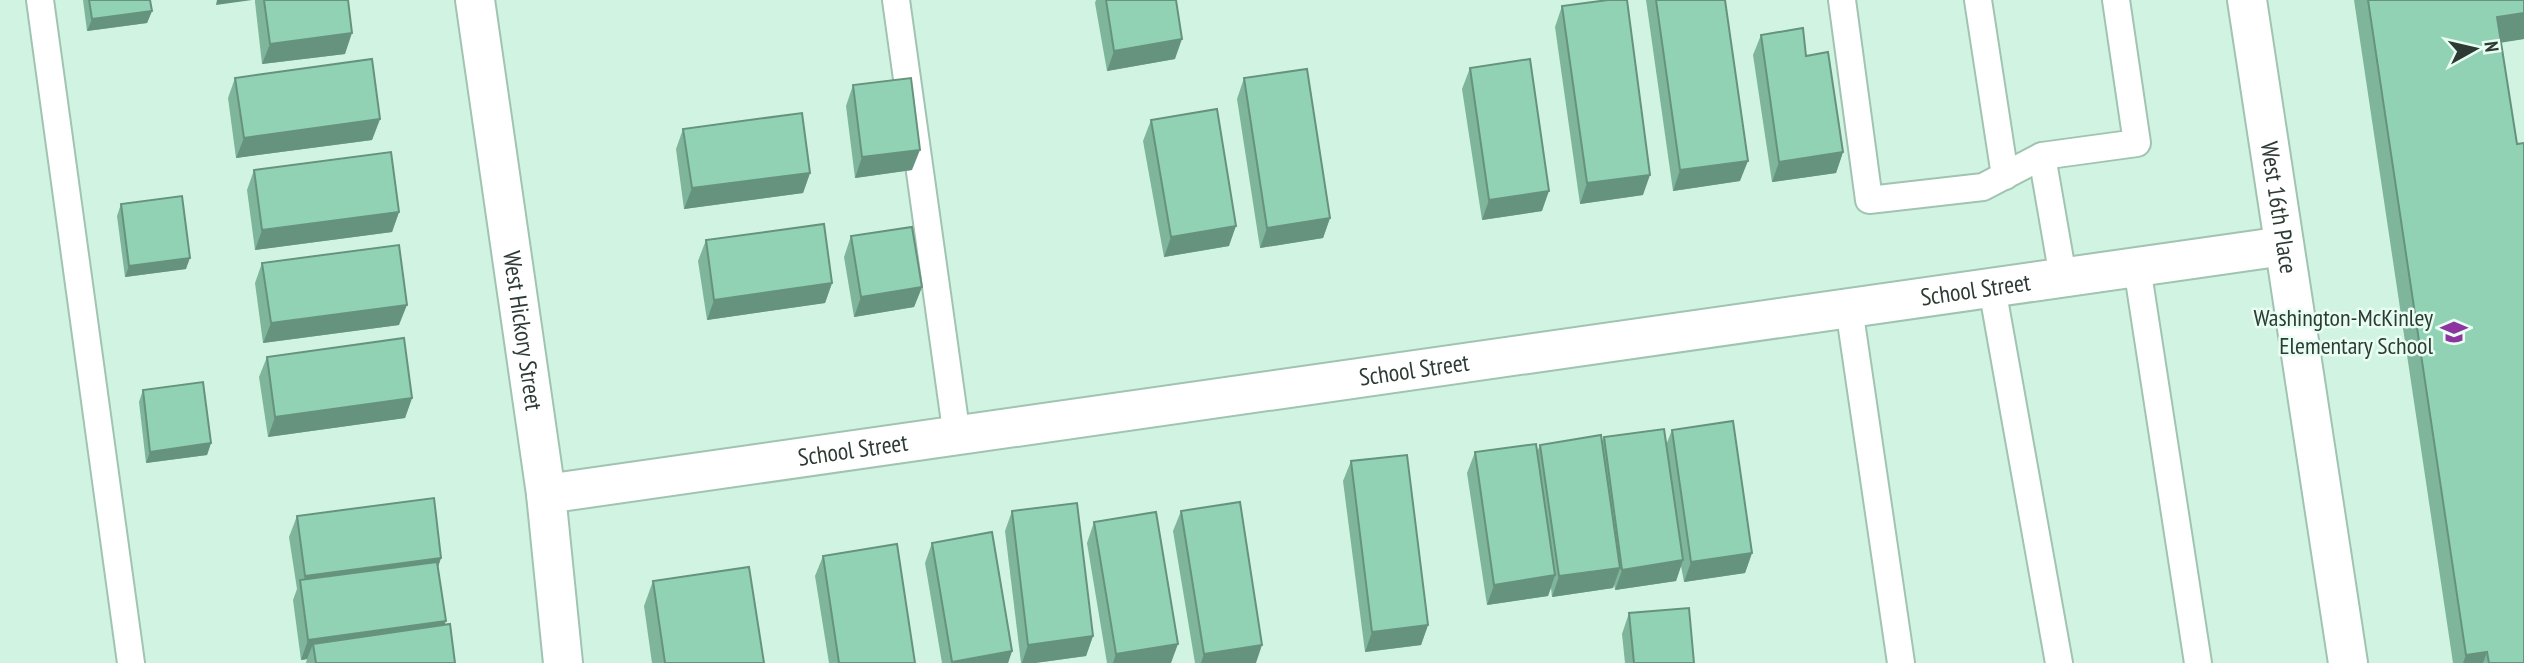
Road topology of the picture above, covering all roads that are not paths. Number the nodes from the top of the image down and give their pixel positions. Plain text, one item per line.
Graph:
1 (40, 0) edge
2 (475, 0) edge
3 (898, 0) edge
4 (1842, 0) edge
5 (1978, 0) edge
6 (2116, 0) edge
7 (2247, 0) edge
8 (2042, 156) junction
9 (2005, 176) junction
10 (2284, 246) junction
11 (2137, 267) junction
12 (2063, 278) junction
13 (1992, 288) junction
14 (1849, 308) junction
15 (957, 437) junction
16 (546, 494) junction
17 (131, 663) edge
18 (563, 663) edge
19 (1901, 663) edge
20 (2059, 663) edge
21 (2198, 663) edge
22 (2348, 663) edge

1 - 17 lane
2 - 16 street, West Hickory Street
3 - 15 lane
4 - 9 lane
5 - 9 lane
6 - 8 lane
7 - 10 street, West 16th Place
8 - 9 lane
8 - 12 lane
10 - 11 street, School Street
10 - 22 street, West 16th Place
11 - 12 street, School Street
11 - 21 lane
12 - 13 street, School Street
13 - 14 street, School Street
13 - 20 lane
14 - 15 street, School Street
14 - 19 lane
15 - 16 street, School Street
16 - 18 street, West Hickory Street

